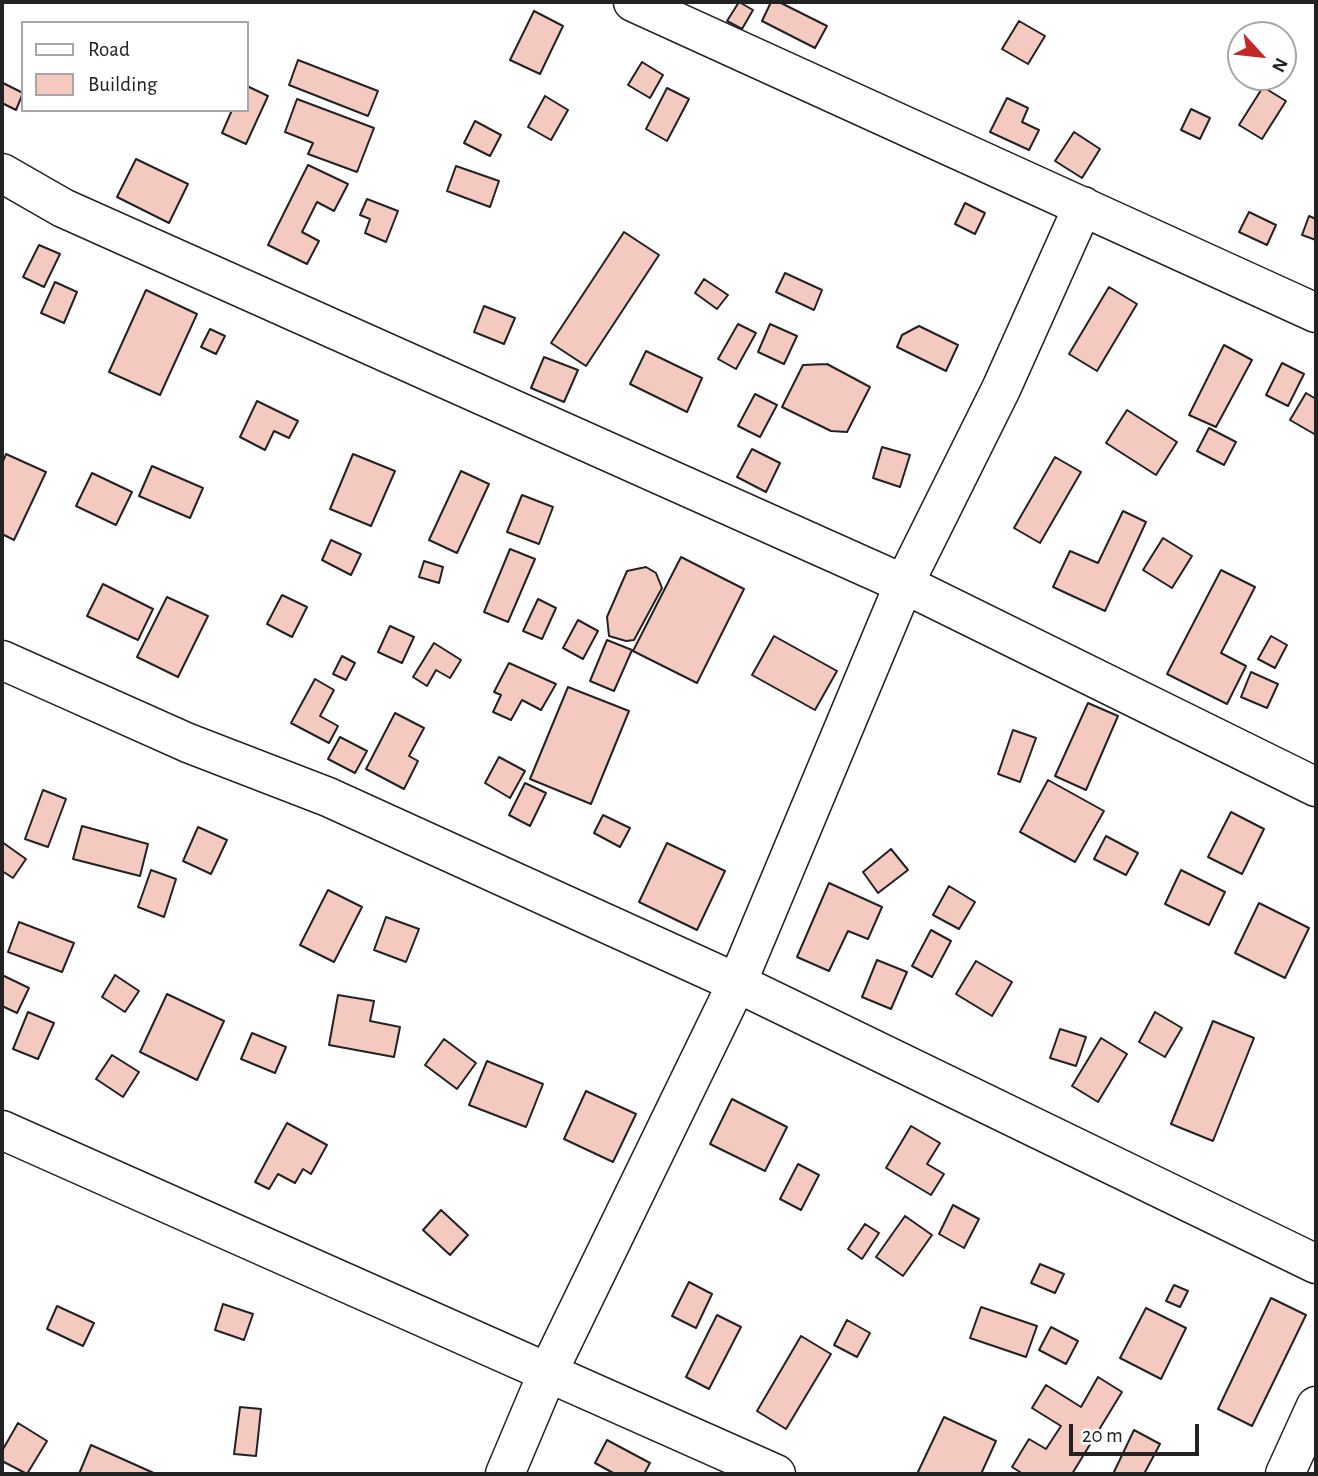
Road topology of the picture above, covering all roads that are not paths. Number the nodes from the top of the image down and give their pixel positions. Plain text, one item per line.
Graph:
1 (633, 2) edge
2 (2, 173) edge
3 (1083, 206) junction
4 (1316, 313) edge
5 (904, 584) junction
6 (2, 660) edge
7 (1316, 787) edge
8 (737, 983) junction
9 (2, 1130) edge
10 (1316, 1264) edge
11 (548, 1372) junction
12 (1316, 1406) edge
13 (505, 1474) edge
14 (776, 1474) edge
15 (1285, 1474) edge

1 - 3 street
2 - 5 street
3 - 4 street
3 - 5 street
5 - 7 street
5 - 8 street
6 - 8 street
8 - 10 street
8 - 11 street
9 - 11 street
11 - 13 street
11 - 14 street
12 - 15 street

